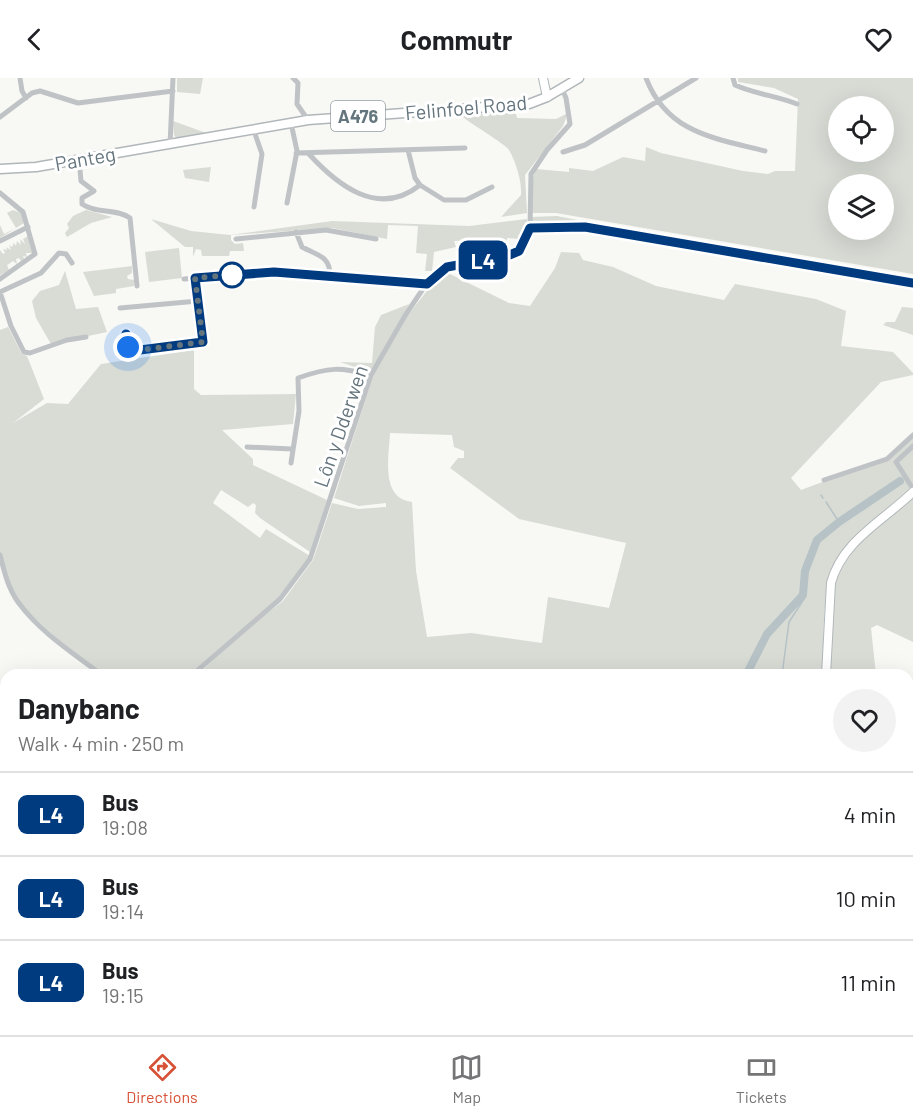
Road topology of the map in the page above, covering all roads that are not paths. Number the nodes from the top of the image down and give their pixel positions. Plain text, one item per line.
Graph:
1 (20, 78) edge
2 (173, 78) edge
3 (292, 78) edge
4 (543, 78) edge
5 (579, 78) edge
6 (646, 78) edge
7 (696, 78) edge
8 (733, 78) edge
9 (562, 89) junction
10 (173, 91) junction
11 (26, 98) junction
12 (547, 98) junction
13 (657, 102) junction
14 (797, 104) dead end
15 (0, 117) edge
16 (308, 120) junction
17 (291, 123) junction
18 (254, 131) junction
19 (170, 145) junction
20 (465, 148) dead end
21 (408, 150) junction
22 (765, 151) dead end
23 (562, 152) dead end
24 (296, 153) junction
25 (308, 153) junction
26 (79, 159) junction
27 (0, 169) edge
28 (420, 185) junction
29 (492, 187) dead end
30 (0, 193) edge
31 (287, 203) dead end
32 (254, 207) dead end
33 (530, 225) junction
34 (28, 227) junction
35 (296, 232) junction
36 (236, 239) dead end
37 (376, 239) dead end
38 (0, 241) edge
39 (72, 263) dead end
40 (330, 275) junction
41 (195, 278) junction
42 (0, 279) edge
43 (184, 279) dead end
44 (913, 283) edge
45 (427, 284) junction
46 (137, 286) dead end
47 (0, 292) edge
48 (198, 301) junction
49 (120, 308) dead end
50 (126, 334) dead end
51 (86, 338) dead end
52 (371, 375) junction
53 (913, 435) edge
54 (913, 446) edge
55 (247, 447) dead end
56 (292, 449) junction
57 (291, 463) dead end
58 (824, 480) dead end
59 (913, 490) edge
60 (0, 555) edge
61 (94, 669) edge
62 (199, 669) edge
63 (826, 669) edge

1 - 11 street
2 - 10 street
3 - 16 street
4 - 12 main road
5 - 9 main road, Felinfoel Road / A476
6 - 13 street
7 - 13 street
8 - 14 street
9 - 12 main road, Felinfoel Road / A476
9 - 33 street
10 - 11 street
10 - 19 street
11 - 15 street
12 - 16 main road, Felinfoel Road / A476
13 - 22 street
13 - 23 street
16 - 17 main road, Felinfoel Road / A476
17 - 18 main road, Felinfoel Road / A476
17 - 24 street
18 - 19 main road, Felinfoel Road / A476
18 - 32 street
19 - 26 main road, Panteg / A476
20 - 21 street
21 - 25 street
21 - 28 street
24 - 25 street
24 - 31 street
25 - 28 street
26 - 27 main road, Panteg / A476
26 - 46 street
28 - 29 street
30 - 34 street
33 - 44 street
33 - 45 street, Lôn y Dderwen
34 - 38 street
34 - 42 street
35 - 36 street
35 - 37 street
35 - 40 street
39 - 47 street
40 - 41 street
40 - 45 street
41 - 43 street
41 - 48 street
45 - 52 street, Lôn y Dderwen
47 - 51 street
48 - 49 street
48 - 50 street
52 - 56 street
52 - 62 street, Lôn y Dderwen
53 - 58 street
54 - 59 street
55 - 56 street
56 - 57 street
59 - 63 main road
60 - 61 street

